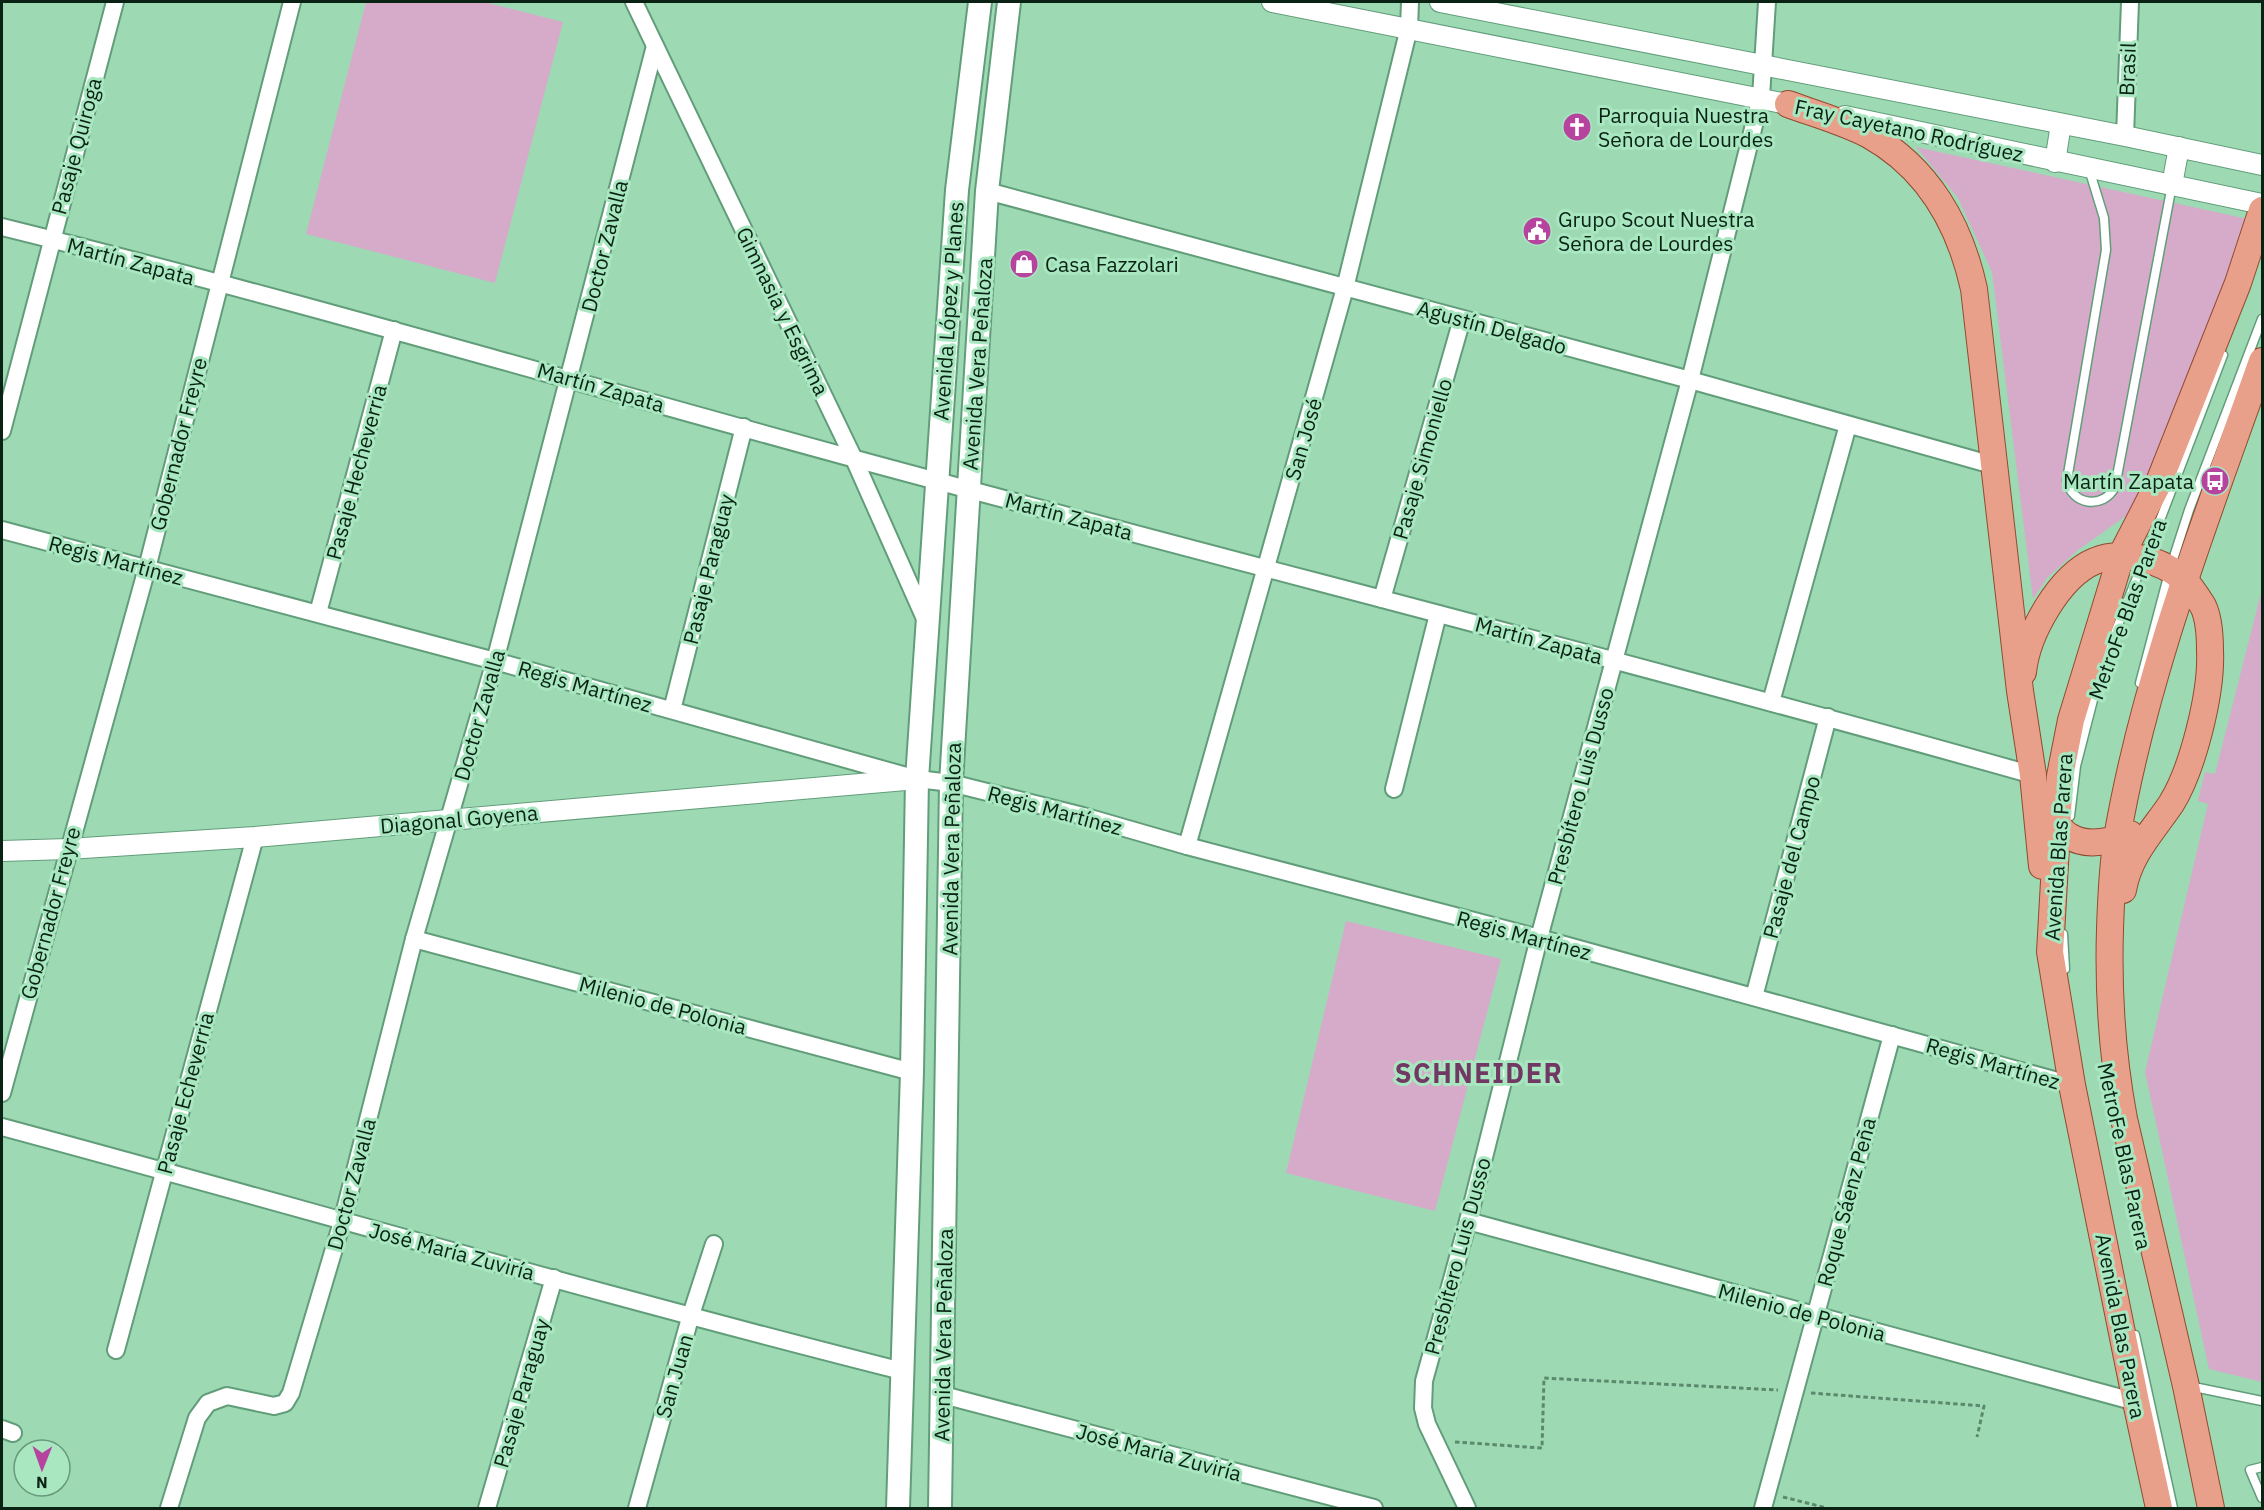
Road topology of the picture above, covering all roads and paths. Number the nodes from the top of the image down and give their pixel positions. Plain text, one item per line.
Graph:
1 (115, 2) edge
2 (290, 2) edge
3 (634, 2) edge
4 (980, 2) edge
5 (1009, 2) edge
6 (1272, 2) edge
7 (1410, 2) edge
8 (1440, 2) edge
9 (1767, 2) edge
10 (2130, 2) edge
11 (1409, 28) junction
12 (655, 46) junction
13 (1763, 66) junction
14 (1761, 97) junction
15 (1788, 104) junction
16 (2061, 124) junction
17 (2125, 136) junction
18 (2179, 147) junction
19 (2055, 162) junction
20 (2262, 165) edge
21 (2089, 168) junction
22 (2172, 185) junction
23 (987, 191) junction
24 (2262, 204) edge
25 (2262, 210) edge
26 (2262, 216) edge
27 (2, 227) edge
28 (51, 240) junction
29 (219, 285) junction
30 (1345, 288) junction
31 (2236, 315) dead end
32 (2262, 319) edge
33 (1462, 320) junction
34 (394, 330) junction
35 (2225, 347) dead end
36 (2262, 361) edge
37 (570, 378) junction
38 (1690, 380) junction
39 (1848, 425) junction
40 (744, 427) junction
41 (2, 431) edge
42 (854, 459) junction
43 (1996, 466) junction
44 (936, 480) junction
45 (2159, 482) junction
46 (969, 489) junction
47 (2, 530) edge
48 (2133, 558) junction
49 (147, 568) junction
50 (1266, 568) junction
51 (2074, 574) junction
52 (2177, 575) junction
53 (1382, 599) junction
54 (318, 613) junction
55 (1438, 614) junction
56 (926, 622) junction
57 (495, 660) junction
58 (1614, 660) junction
59 (2139, 688) dead end
60 (2020, 691) junction
61 (1771, 702) junction
62 (672, 710) junction
63 (1828, 717) junction
64 (2033, 775) junction
65 (917, 779) junction
66 (951, 783) junction
67 (1394, 789) dead end
68 (2159, 819) junction
69 (449, 820) junction
70 (2064, 835) junction
71 (255, 837) junction
72 (2111, 837) junction
73 (1187, 846) junction
74 (68, 849) junction
75 (2, 851) edge
76 (2064, 876) dead end
77 (2063, 898) dead end
78 (2062, 921) dead end
79 (1539, 938) junction
80 (414, 939) junction
81 (2050, 952) junction
82 (2066, 977) dead end
83 (2103, 981) junction
84 (1754, 998) junction
85 (2102, 1027) dead end
86 (1892, 1035) junction
87 (912, 1072) junction
88 (2072, 1086) junction
89 (2, 1093) edge
90 (2111, 1100) dead end
91 (2, 1127) edge
92 (163, 1170) junction
93 (1468, 1221) junction
94 (342, 1222) junction
95 (714, 1244) dead end
96 (554, 1278) junction
97 (2154, 1291) dead end
98 (1815, 1316) junction
99 (690, 1318) junction
100 (2133, 1322) dead end
101 (116, 1350) dead end
102 (902, 1371) junction
103 (2186, 1386) junction
104 (1794, 1391) junction
105 (943, 1395) junction
106 (2262, 1401) edge
107 (2136, 1402) junction
108 (1977, 1437) dead end
109 (1432, 1440) junction
110 (2262, 1467) edge
111 (2262, 1498) edge
112 (1765, 1501) edge
113 (169, 1509) edge
114 (487, 1509) edge
115 (637, 1509) edge
116 (898, 1509) edge
117 (940, 1509) edge
118 (1374, 1509) edge
119 (1467, 1509) edge
120 (1827, 1509) edge
121 (2159, 1509) edge
122 (2172, 1509) edge
123 (2211, 1509) edge

1 - 28 street, Pasaje Quiroga
2 - 29 street, Gobernador Freyre
3 - 12 street, Gimnasia y Esgrima
4 - 44 main road, Avenida López y Planes
5 - 23 main road, Avenida López y Planes
6 - 11 street, Fray Cayetano Rodríguez
7 - 11 street, San José
8 - 13 street, Fray Cayetano Rodríguez
9 - 13 street, Presbítero Luis Dusso
10 - 17 street, Brasil
11 - 14 street, Fray Cayetano Rodríguez
11 - 30 street, San José
12 - 37 street, Doctor Zavalla
12 - 42 street, Gimnasia y Esgrima
13 - 14 street, Presbítero Luis Dusso
13 - 16 street, Fray Cayetano Rodríguez
14 - 15 street, Fray Cayetano Rodríguez
14 - 38 street, Presbítero Luis Dusso
15 - 19 street, Fray Cayetano Rodríguez
15 - 43 main road
16 - 17 street, Fray Cayetano Rodríguez
16 - 19 street
17 - 18 street, Fray Cayetano Rodríguez
18 - 20 street, Fray Cayetano Rodríguez
18 - 22 street
19 - 21 street, Fray Cayetano Rodríguez
21 - 22 street, Fray Cayetano Rodríguez
21 - 22 lane
22 - 24 street, Fray Cayetano Rodríguez
23 - 30 street, Agustín Delgado
23 - 46 main road, Avenida Vera Peñaloza
25 - 45 main road, Avenida Blas Parera
26 - 31 lane
27 - 28 street, Martín Zapata
28 - 29 street, Martín Zapata
28 - 41 street, Pasaje Quiroga
29 - 34 street, Martín Zapata
29 - 49 street, Gobernador Freyre
30 - 33 street, Agustín Delgado
30 - 50 street, San José
32 - 52 lane, MetroFe Blas Parera
33 - 38 street, Agustín Delgado
33 - 53 street, Pasaje Simoniello
34 - 37 street, Martín Zapata
34 - 54 street, Pasaje Hecheverria
35 - 48 lane, MetroFe Blas Parera
36 - 52 main road
37 - 40 street, Martín Zapata
37 - 57 street, Doctor Zavalla
38 - 39 street, Agustín Delgado
38 - 58 street, Presbítero Luis Dusso
39 - 43 street, Agustín Delgado
39 - 61 street
40 - 42 street, Martín Zapata
40 - 62 street, Pasaje Paraguay
42 - 44 street, Martín Zapata
42 - 56 street, Gimnasia y Esgrima
43 - 60 main road
44 - 46 street, Martín Zapata
44 - 56 main road, Avenida López y Planes
45 - 48 main road, Avenida Blas Parera
45 - 51 main road
46 - 50 street, Martín Zapata
46 - 66 main road, Avenida Vera Peñaloza
47 - 49 street, Regis Martínez
48 - 51 main road
48 - 52 main road
48 - 70 main road, Avenida Blas Parera
49 - 54 street, Regis Martínez
49 - 74 street, Gobernador Freyre
50 - 53 street, Martín Zapata
50 - 73 street, San José
51 - 60 main road
52 - 59 lane, MetroFe Blas Parera
52 - 68 main road
52 - 72 main road
53 - 55 street, Martín Zapata
54 - 57 street, Regis Martínez
55 - 58 street, Martín Zapata
55 - 67 street
56 - 65 main road, Avenida Vera Peñaloza
57 - 62 street, Regis Martínez
57 - 69 street, Doctor Zavalla
58 - 61 street, Martín Zapata
58 - 79 street, Presbítero Luis Dusso
60 - 64 main road
61 - 63 street, Martín Zapata
62 - 65 street, Regis Martínez
63 - 64 street, Martín Zapata
63 - 84 street, Pasaje del Campo
64 - 70 main road
64 - 81 main road
65 - 66 street, Regis Martínez
65 - 69 street, Diagonal Goyena
65 - 87 main road, Avenida Vera Peñaloza
66 - 73 street, Regis Martínez
66 - 105 main road, Avenida Vera Peñaloza
68 - 72 main road
68 - 83 main road
69 - 71 street, Diagonal Goyena
69 - 80 street, Doctor Zavalla
70 - 72 main road
70 - 81 main road, Avenida Blas Parera
71 - 74 street, Diagonal Goyena
71 - 92 street, Pasaje Echeverria
72 - 83 main road
73 - 79 street, Regis Martínez
74 - 75 street, Diagonal Goyena
74 - 89 street, Gobernador Freyre
76 - 77 lane
78 - 82 lane
79 - 84 street, Regis Martínez
79 - 93 street, Presbítero Luis Dusso
80 - 87 street, Milenio de Polonia
80 - 94 street, Doctor Zavalla
81 - 88 main road, Avenida Blas Parera
83 - 85 lane
83 - 103 main road
84 - 86 street, Regis Martínez
86 - 88 street, Regis Martínez
86 - 98 street, Roque Sáenz Peña
87 - 102 main road, Avenida Vera Peñaloza
88 - 107 main road, Avenida Blas Parera
90 - 97 lane, MetroFe Blas Parera
91 - 92 street, José María Zuviría
92 - 94 street, José María Zuviría
92 - 101 street, Pasaje Echeverria
93 - 98 street, Milenio de Polonia
93 - 109 street, Presbítero Luis Dusso
94 - 96 street, José María Zuviría
94 - 113 street, Doctor Zavalla
95 - 99 street, San Juan
96 - 99 street, José María Zuviría
96 - 114 street, Pasaje Paraguay
98 - 104 street, Roque Sáenz Peña
98 - 107 street, Milenio de Polonia
99 - 102 street, José María Zuviría
99 - 115 street, San Juan
100 - 122 lane
102 - 116 main road, Avenida Vera Peñaloza
103 - 106 lane
103 - 123 main road
104 - 108 path
104 - 109 path
104 - 112 street, Roque Sáenz Peña
105 - 117 main road, Avenida Vera Peñaloza
105 - 118 street, José María Zuviría
107 - 121 main road, Avenida Blas Parera
109 - 119 street, Presbítero Luis Dusso
110 - 111 lane
112 - 120 path

